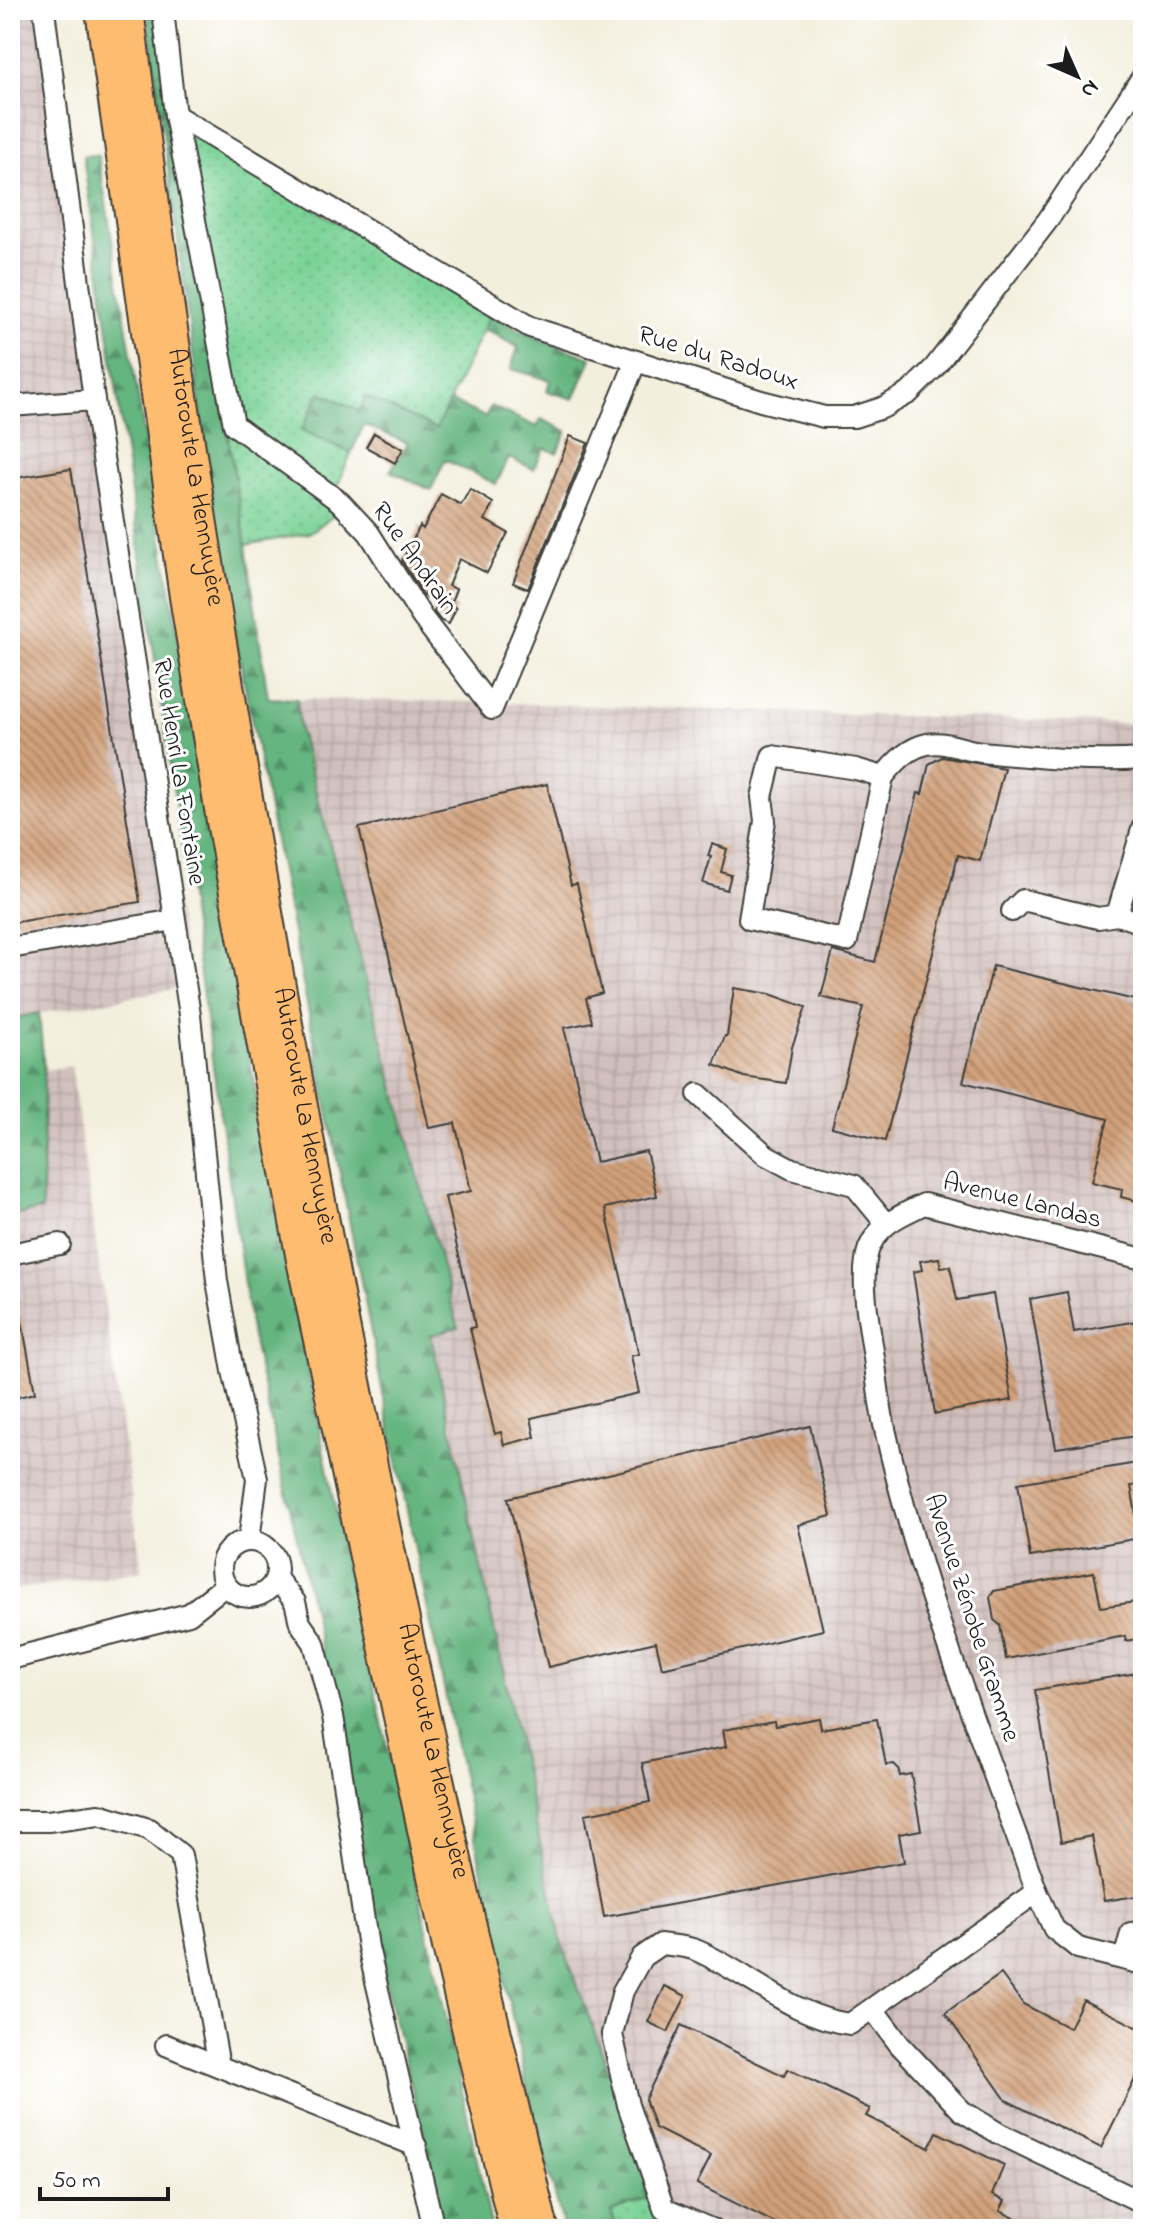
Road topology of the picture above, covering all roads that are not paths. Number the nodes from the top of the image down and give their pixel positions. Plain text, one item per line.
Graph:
1 (44, 10) edge
2 (101, 10) edge
3 (128, 10) edge
4 (163, 10) edge
5 (1143, 76) edge
6 (175, 115) junction
7 (636, 361) junction
8 (94, 400) junction
9 (10, 406) edge
10 (1143, 759) edge
11 (883, 777) junction
12 (1143, 826) edge
13 (1012, 911) dead end
14 (1117, 915) junction
15 (175, 920) junction
16 (1143, 923) edge
17 (10, 948) edge
18 (698, 1094) dead end
19 (886, 1224) junction
20 (60, 1244) dead end
21 (10, 1254) edge
22 (1143, 1259) edge
23 (249, 1540) junction
24 (276, 1578) junction
25 (226, 1585) junction
26 (10, 1659) edge
27 (10, 1821) edge
28 (1037, 1892) junction
29 (1143, 1932) edge
30 (1133, 1961) edge
31 (873, 2009) junction
32 (166, 2045) dead end
33 (219, 2066) junction
34 (416, 2146) junction
35 (1143, 2203) edge
36 (545, 2222) edge
37 (434, 2229) edge
38 (513, 2229) edge
39 (711, 2229) edge

1 - 8 street, Rue Henri La Fontaine
2 - 38 highway, Autoroute La Hennuyère
3 - 36 highway, Autoroute La Hennuyère
4 - 6 street, Rue Andrain
5 - 7 street, Rue du Radoux
6 - 7 street, Rue du Radoux
6 - 7 street, Rue Andrain
8 - 9 street
8 - 15 street, Rue Henri La Fontaine
10 - 11 street
11 - 11 street
12 - 14 street
13 - 14 street
14 - 16 street
15 - 17 street
15 - 23 street, Rue Henri La Fontaine
18 - 19 street
19 - 22 street, Avenue Landas
19 - 28 street, Avenue Zénobe Gramme
20 - 21 street
23 - 24 street
23 - 25 street
24 - 25 street
24 - 34 street
25 - 26 street
27 - 33 street
28 - 30 street, Avenue Zénobe Gramme
28 - 31 street
29 - 30 street
31 - 35 street
31 - 39 street
32 - 33 street
33 - 34 street
34 - 37 street

